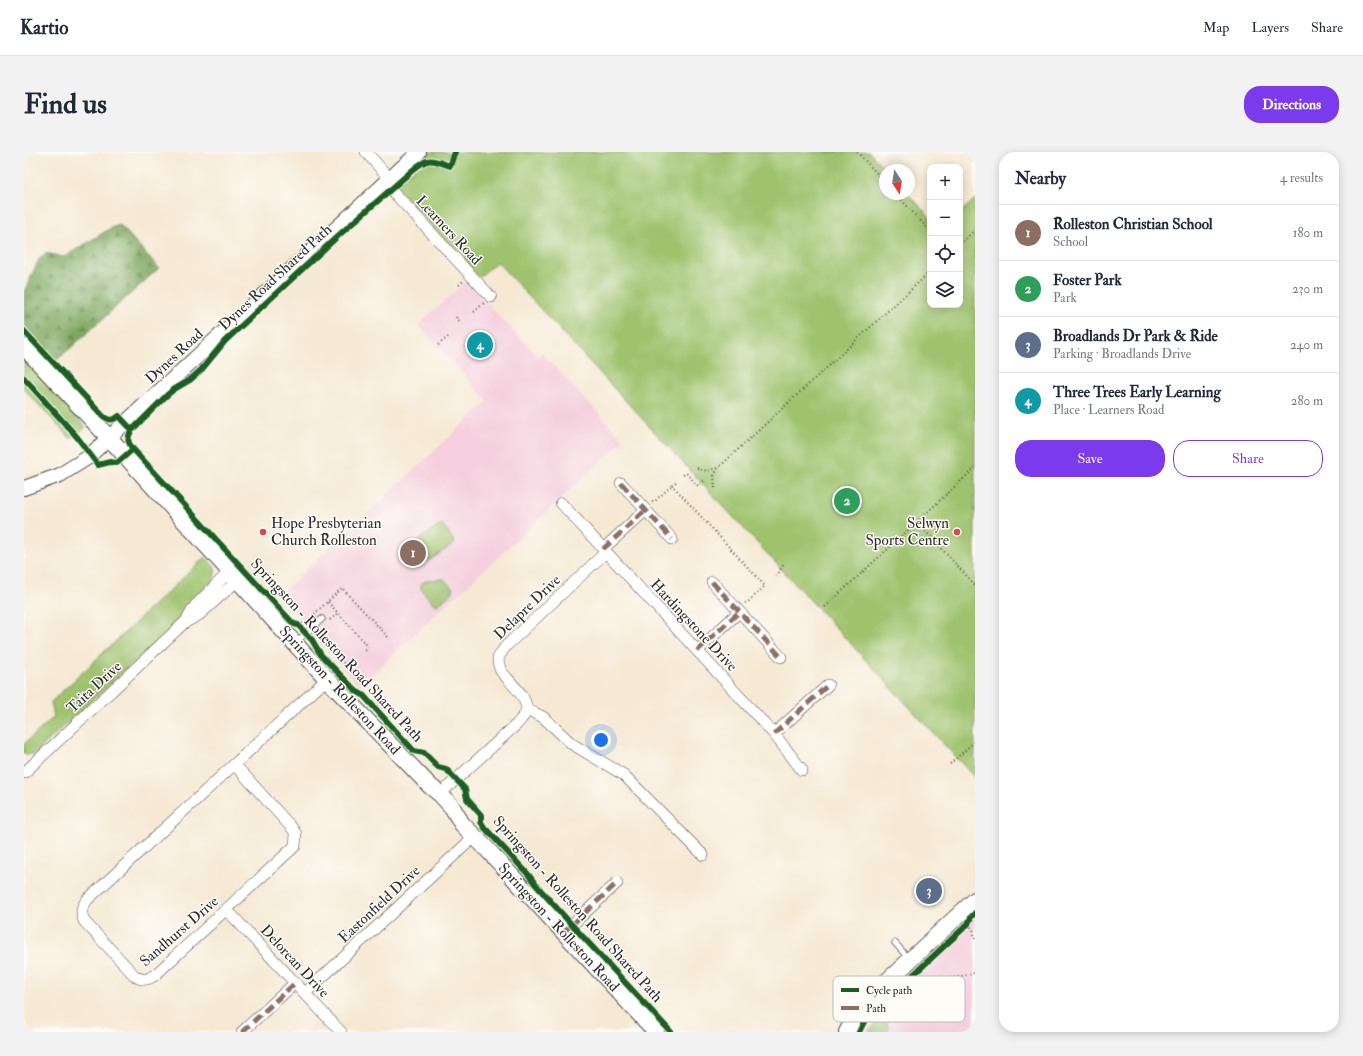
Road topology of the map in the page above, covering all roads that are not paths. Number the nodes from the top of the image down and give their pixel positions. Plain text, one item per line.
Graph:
1 (366, 152) edge
2 (419, 152) edge
3 (388, 181) junction
4 (489, 299) road end
5 (24, 347) edge
6 (109, 439) junction
7 (621, 482) dead end
8 (24, 488) edge
9 (561, 503) dead end
10 (647, 506) junction
11 (672, 539) dead end
12 (604, 551) junction
13 (234, 576) junction
14 (712, 582) dead end
15 (740, 608) junction
16 (322, 619) dead end
17 (300, 638) junction
18 (697, 651) junction
19 (781, 657) dead end
20 (327, 679) junction
21 (828, 685) dead end
22 (526, 709) junction
23 (774, 734) junction
24 (235, 765) junction
25 (25, 769) edge
26 (802, 770) dead end
27 (440, 794) junction
28 (474, 837) junction
29 (703, 855) dead end
30 (617, 883) dead end
31 (975, 900) edge
32 (227, 910) junction
33 (563, 933) junction
34 (895, 943) dead end
35 (910, 960) junction
36 (894, 976) edge
37 (294, 983) junction
38 (305, 993) junction
39 (853, 1022) edge
40 (242, 1032) edge
41 (341, 1032) edge
42 (656, 1032) edge
43 (847, 1032) edge

1 - 3 street, Learners Road
2 - 3 street, Dynes Road
3 - 4 street, Learners Road
3 - 6 street, Dynes Road
5 - 6 main road, Springston - Rolleston Road
6 - 8 street, Dynes Road
6 - 13 main road, Springston - Rolleston Road
7 - 10 street
9 - 12 street, Hardingstone Drive
10 - 11 street
10 - 12 street
12 - 18 street, Hardingstone Drive
12 - 22 street, Delapre Drive
13 - 17 main road, Springston - Rolleston Road
13 - 25 street, Taita Drive
14 - 15 street
15 - 18 street
15 - 19 street
16 - 17 lane
17 - 20 main road, Springston - Rolleston Road
18 - 23 street, Hardingstone Drive
20 - 24 street, Sandhurst Drive
20 - 27 main road, Springston - Rolleston Road
21 - 23 street
22 - 27 street
22 - 29 street
23 - 26 street, Hardingstone Drive
24 - 32 street, Sandhurst Drive
24 - 32 street, Sandhurst Drive
27 - 28 main road, Springston - Rolleston Road
28 - 33 main road, Springston - Rolleston Road
28 - 38 street, Eastonfield Drive
30 - 33 street
31 - 35 main road
32 - 37 street, Delorean Drive
33 - 42 main road, Springston - Rolleston Road
34 - 35 lane
35 - 36 main road
37 - 38 street, Delorean Drive
37 - 40 street
38 - 41 street, Delorean Drive
39 - 43 main road

